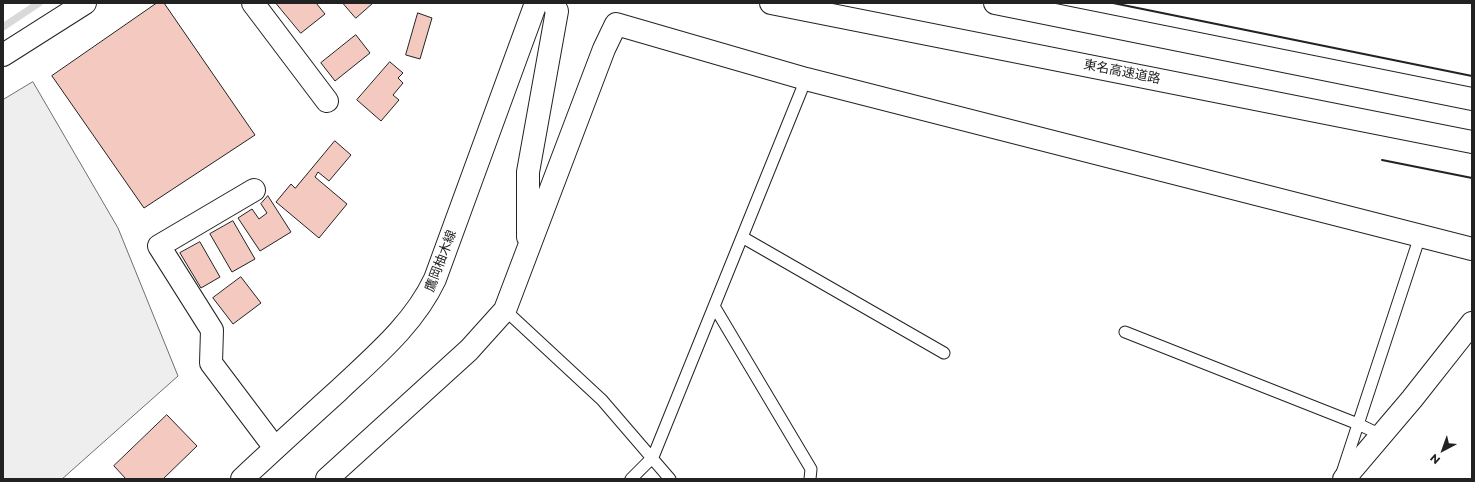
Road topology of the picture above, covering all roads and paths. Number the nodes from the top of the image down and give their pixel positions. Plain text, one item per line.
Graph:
1 (86, 3) edge
2 (253, 3) edge
3 (536, 3) edge
4 (553, 3) edge
5 (771, 3) edge
6 (995, 3) edge
7 (3, 56) edge
8 (806, 79) junction
9 (1472, 99) edge
10 (327, 101) dead end
11 (1472, 142) edge
12 (254, 190) dead end
13 (1420, 236) junction
14 (742, 237) junction
15 (528, 250) junction
16 (1472, 250) edge
17 (714, 306) junction
18 (506, 310) junction
19 (1472, 323) edge
20 (1125, 332) dead end
21 (944, 353) dead end
22 (1358, 424) junction
23 (1381, 435) junction
24 (275, 448) junction
25 (652, 458) junction
26 (242, 479) edge
27 (327, 479) edge
28 (631, 479) edge
29 (670, 479) edge
30 (810, 479) edge
31 (1340, 479) edge
32 (1344, 479) edge

1 - 7 main road
2 - 10 main road
3 - 24 main road, 鷹岡柚木線
4 - 15 main road
5 - 11 main road, 東名高速道路
6 - 9 main road
8 - 13 main road
8 - 14 lane
8 - 15 main road
12 - 24 main road
13 - 16 main road
13 - 22 lane
14 - 17 lane
14 - 21 lane
15 - 18 main road
17 - 25 lane
17 - 30 lane
18 - 25 lane
18 - 27 main road
19 - 23 main road
20 - 22 lane
22 - 23 lane
22 - 31 lane
23 - 32 main road
24 - 26 main road, 鷹岡柚木線
25 - 28 lane
25 - 29 lane

